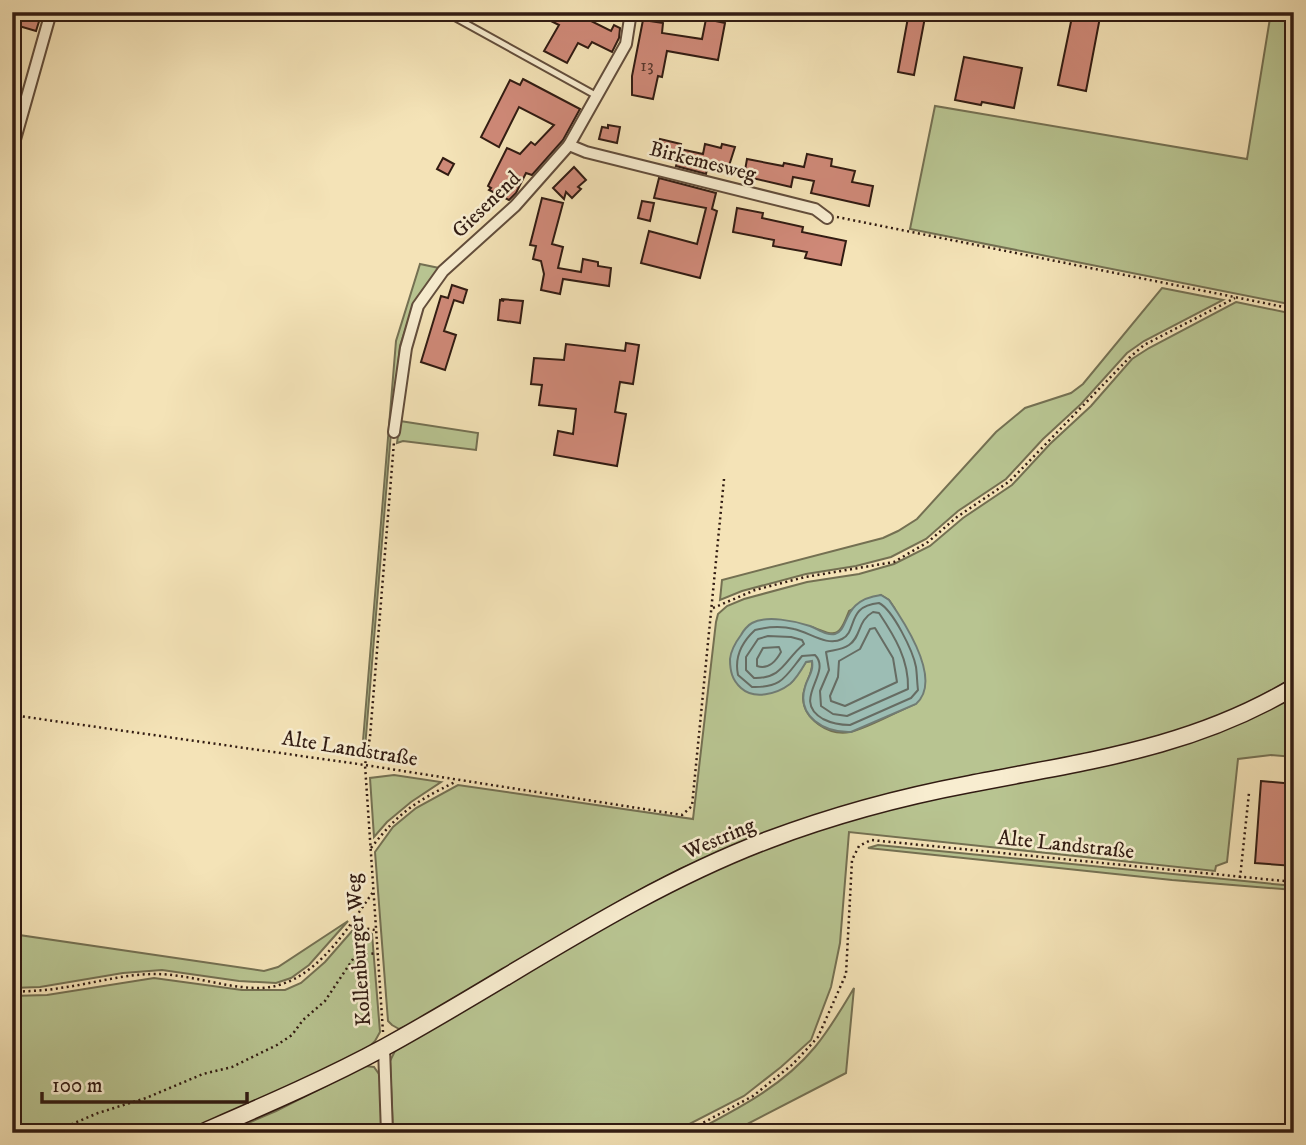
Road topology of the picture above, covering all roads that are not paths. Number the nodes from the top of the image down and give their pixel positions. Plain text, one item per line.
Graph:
1 (51, 12) edge
2 (445, 12) edge
3 (631, 12) edge
4 (597, 96) junction
5 (569, 145) junction
6 (12, 148) edge
7 (827, 218) road end
8 (394, 432) road end
9 (1294, 687) edge
10 (384, 1048) junction
11 (201, 1133) edge
12 (387, 1133) edge

1 - 6 street
2 - 4 lane
3 - 4 street, Giesenend
4 - 5 street, Giesenend
5 - 7 street, Birkemesweg
5 - 8 street, Giesenend
9 - 10 main road, Westring
10 - 11 main road, Westring
10 - 12 street, Kollenburger Weg

